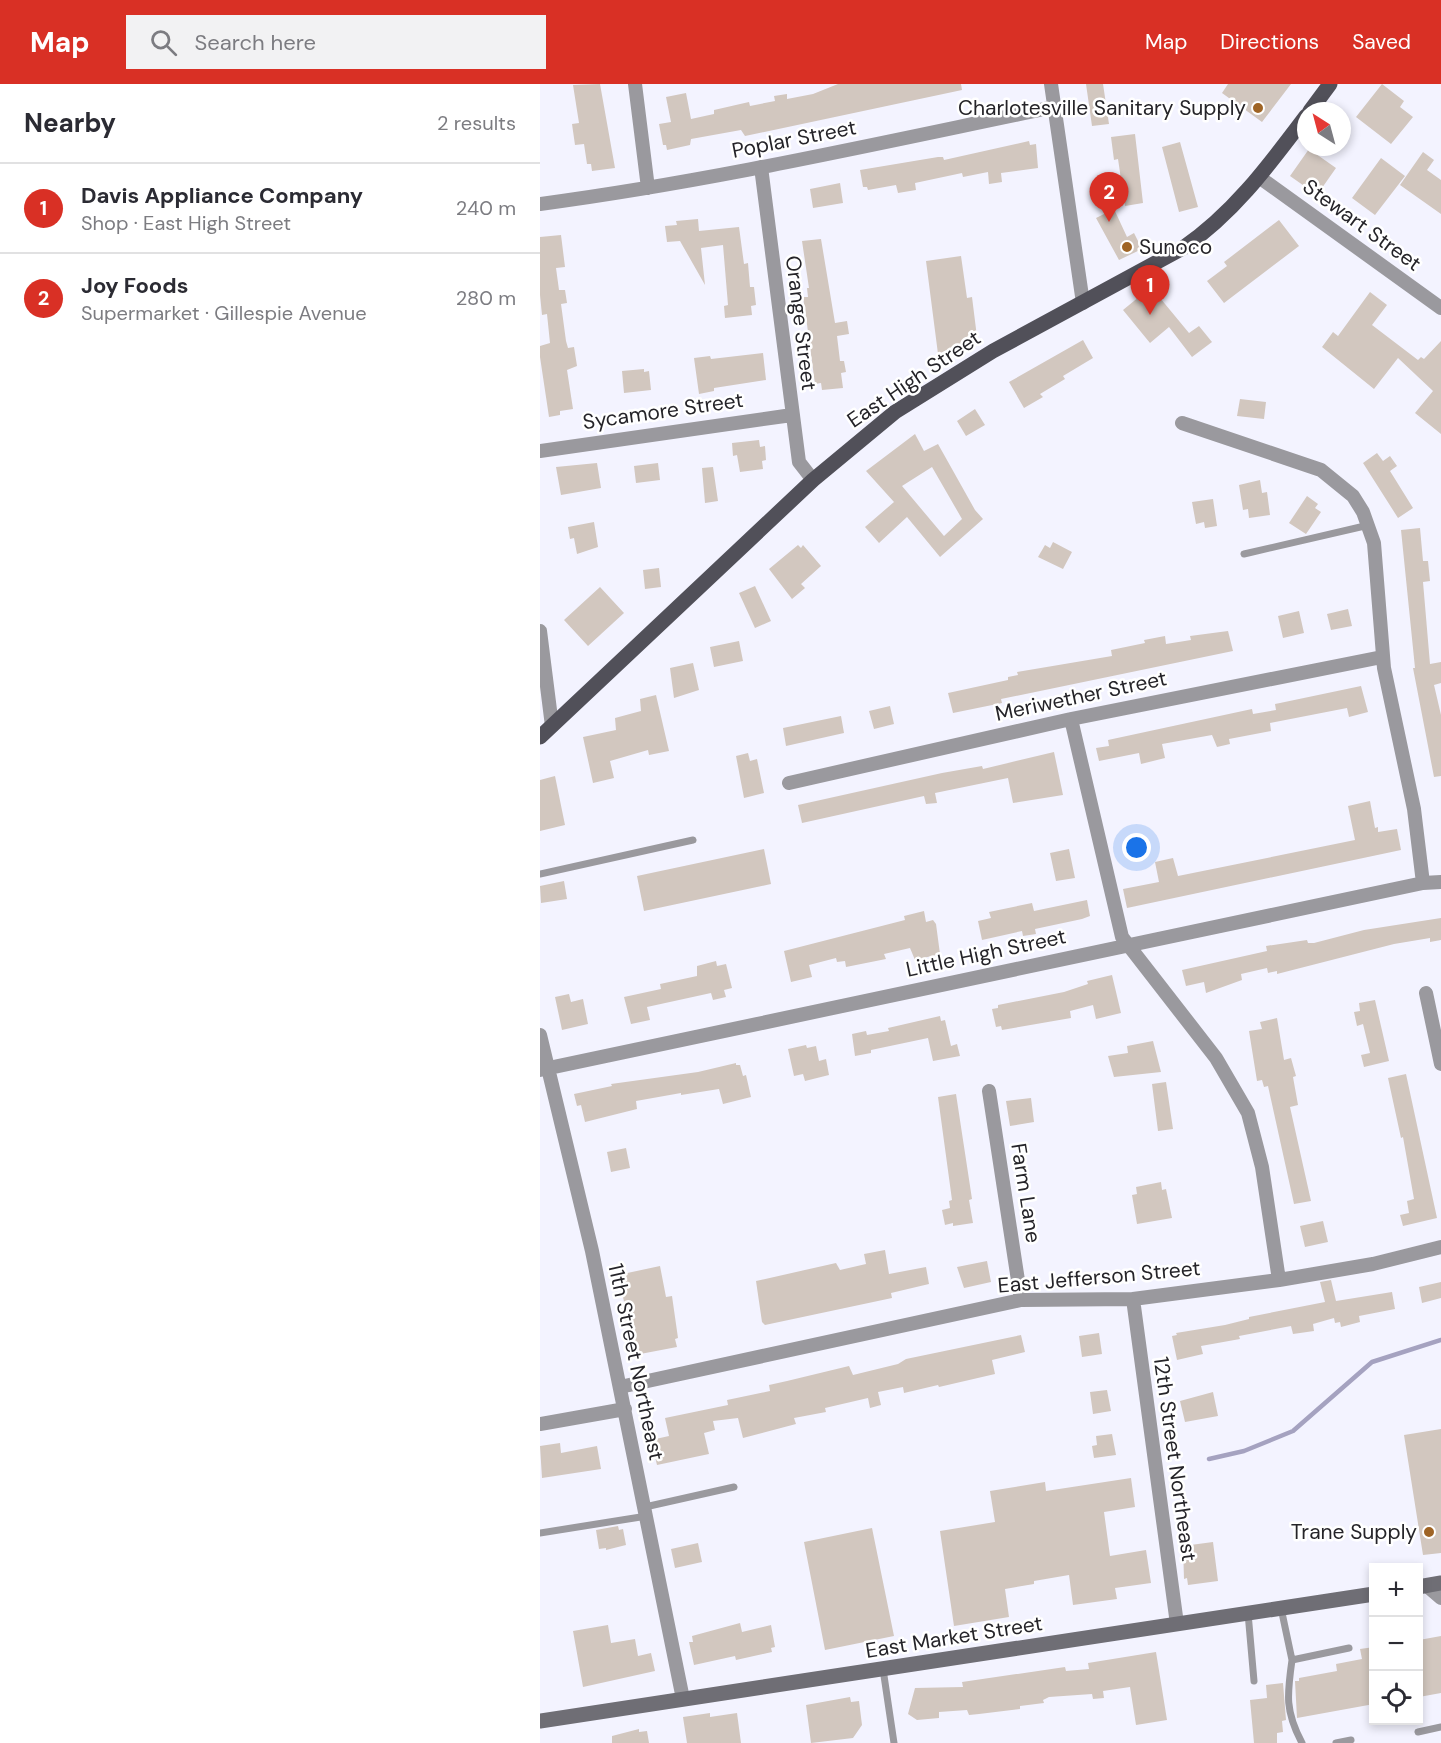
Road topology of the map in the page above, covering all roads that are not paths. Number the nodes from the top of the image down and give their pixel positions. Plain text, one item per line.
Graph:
1 (635, 84) edge
2 (1051, 84) edge
3 (1330, 84) edge
4 (1317, 102) edge
5 (1054, 107) junction
6 (1297, 128) edge
7 (761, 167) junction
8 (1259, 177) junction
9 (648, 188) junction
10 (540, 204) edge
11 (1083, 303) junction
12 (1441, 308) edge
13 (792, 415) junction
14 (1182, 423) dead end
15 (540, 451) edge
16 (813, 480) junction
17 (1369, 525) junction
18 (1244, 554) dead end
19 (540, 631) edge
20 (1382, 657) junction
21 (1071, 719) junction
22 (552, 726) junction
23 (540, 737) edge
24 (789, 783) dead end
25 (693, 840) dead end
26 (540, 874) edge
27 (1441, 882) edge
28 (1423, 883) junction
29 (1127, 946) junction
30 (1426, 993) dead end
31 (540, 1035) edge
32 (1441, 1064) edge
33 (543, 1069) edge
34 (989, 1091) dead end
35 (1441, 1247) edge
36 (1280, 1280) junction
37 (1133, 1299) junction
38 (1021, 1300) junction
39 (620, 1388) junction
40 (625, 1410) junction
41 (540, 1424) edge
42 (734, 1487) dead end
43 (646, 1512) junction
44 (540, 1533) edge
45 (1429, 1585) edge
46 (1369, 1595) edge
47 (1441, 1598) edge
48 (1281, 1608) junction
49 (1248, 1613) junction
50 (1177, 1624) junction
51 (1349, 1648) dead end
52 (1292, 1660) junction
53 (883, 1669) junction
54 (1254, 1681) dead end
55 (683, 1699) junction
56 (540, 1721) edge
57 (1441, 1727) edge
58 (1418, 1732) dead end
59 (1351, 1740) dead end
60 (894, 1743) edge
61 (1302, 1743) edge
62 (1336, 1743) edge

1 - 9 street
2 - 5 street
3 - 4 main road
5 - 7 street, Poplar Street
5 - 11 street
6 - 8 main road, East High Street
7 - 9 street, Poplar Street
7 - 13 street, Orange Street
8 - 11 main road, East High Street
8 - 12 street, Stewart Street
9 - 10 street, Poplar Street
11 - 16 main road, East High Street
13 - 15 street, Sycamore Street
13 - 16 street, Orange Street
14 - 17 street
16 - 22 main road, East High Street
17 - 18 lane
17 - 20 street
19 - 22 street
20 - 21 street, Meriwether Street
20 - 28 street
21 - 24 street, Meriwether Street
21 - 29 street
22 - 23 main road, East High Street
25 - 26 lane
27 - 28 street, Little High Street
28 - 29 street, Little High Street
29 - 33 street, Little High Street
29 - 36 street
30 - 32 street
31 - 33 street, 11th Street Northeast
33 - 39 street, 11th Street Northeast
34 - 38 street, Farm Lane
35 - 36 street, East Jefferson Street
36 - 37 street, East Jefferson Street
37 - 38 street, East Jefferson Street
37 - 50 street, 12th Street Northeast
38 - 39 street, East Jefferson Street
39 - 40 street, 11th Street Northeast
40 - 41 street
40 - 43 street, 11th Street Northeast
42 - 43 lane
43 - 44 lane
43 - 55 street, 11th Street Northeast
45 - 47 street
46 - 48 main road, East Market Street
48 - 49 main road, East Market Street
48 - 52 lane
49 - 50 main road, East Market Street
49 - 54 lane
50 - 53 main road, East Market Street
51 - 52 lane
52 - 61 lane
53 - 55 main road, East Market Street
53 - 60 lane
55 - 56 main road, East Market Street
57 - 58 lane
59 - 62 lane

